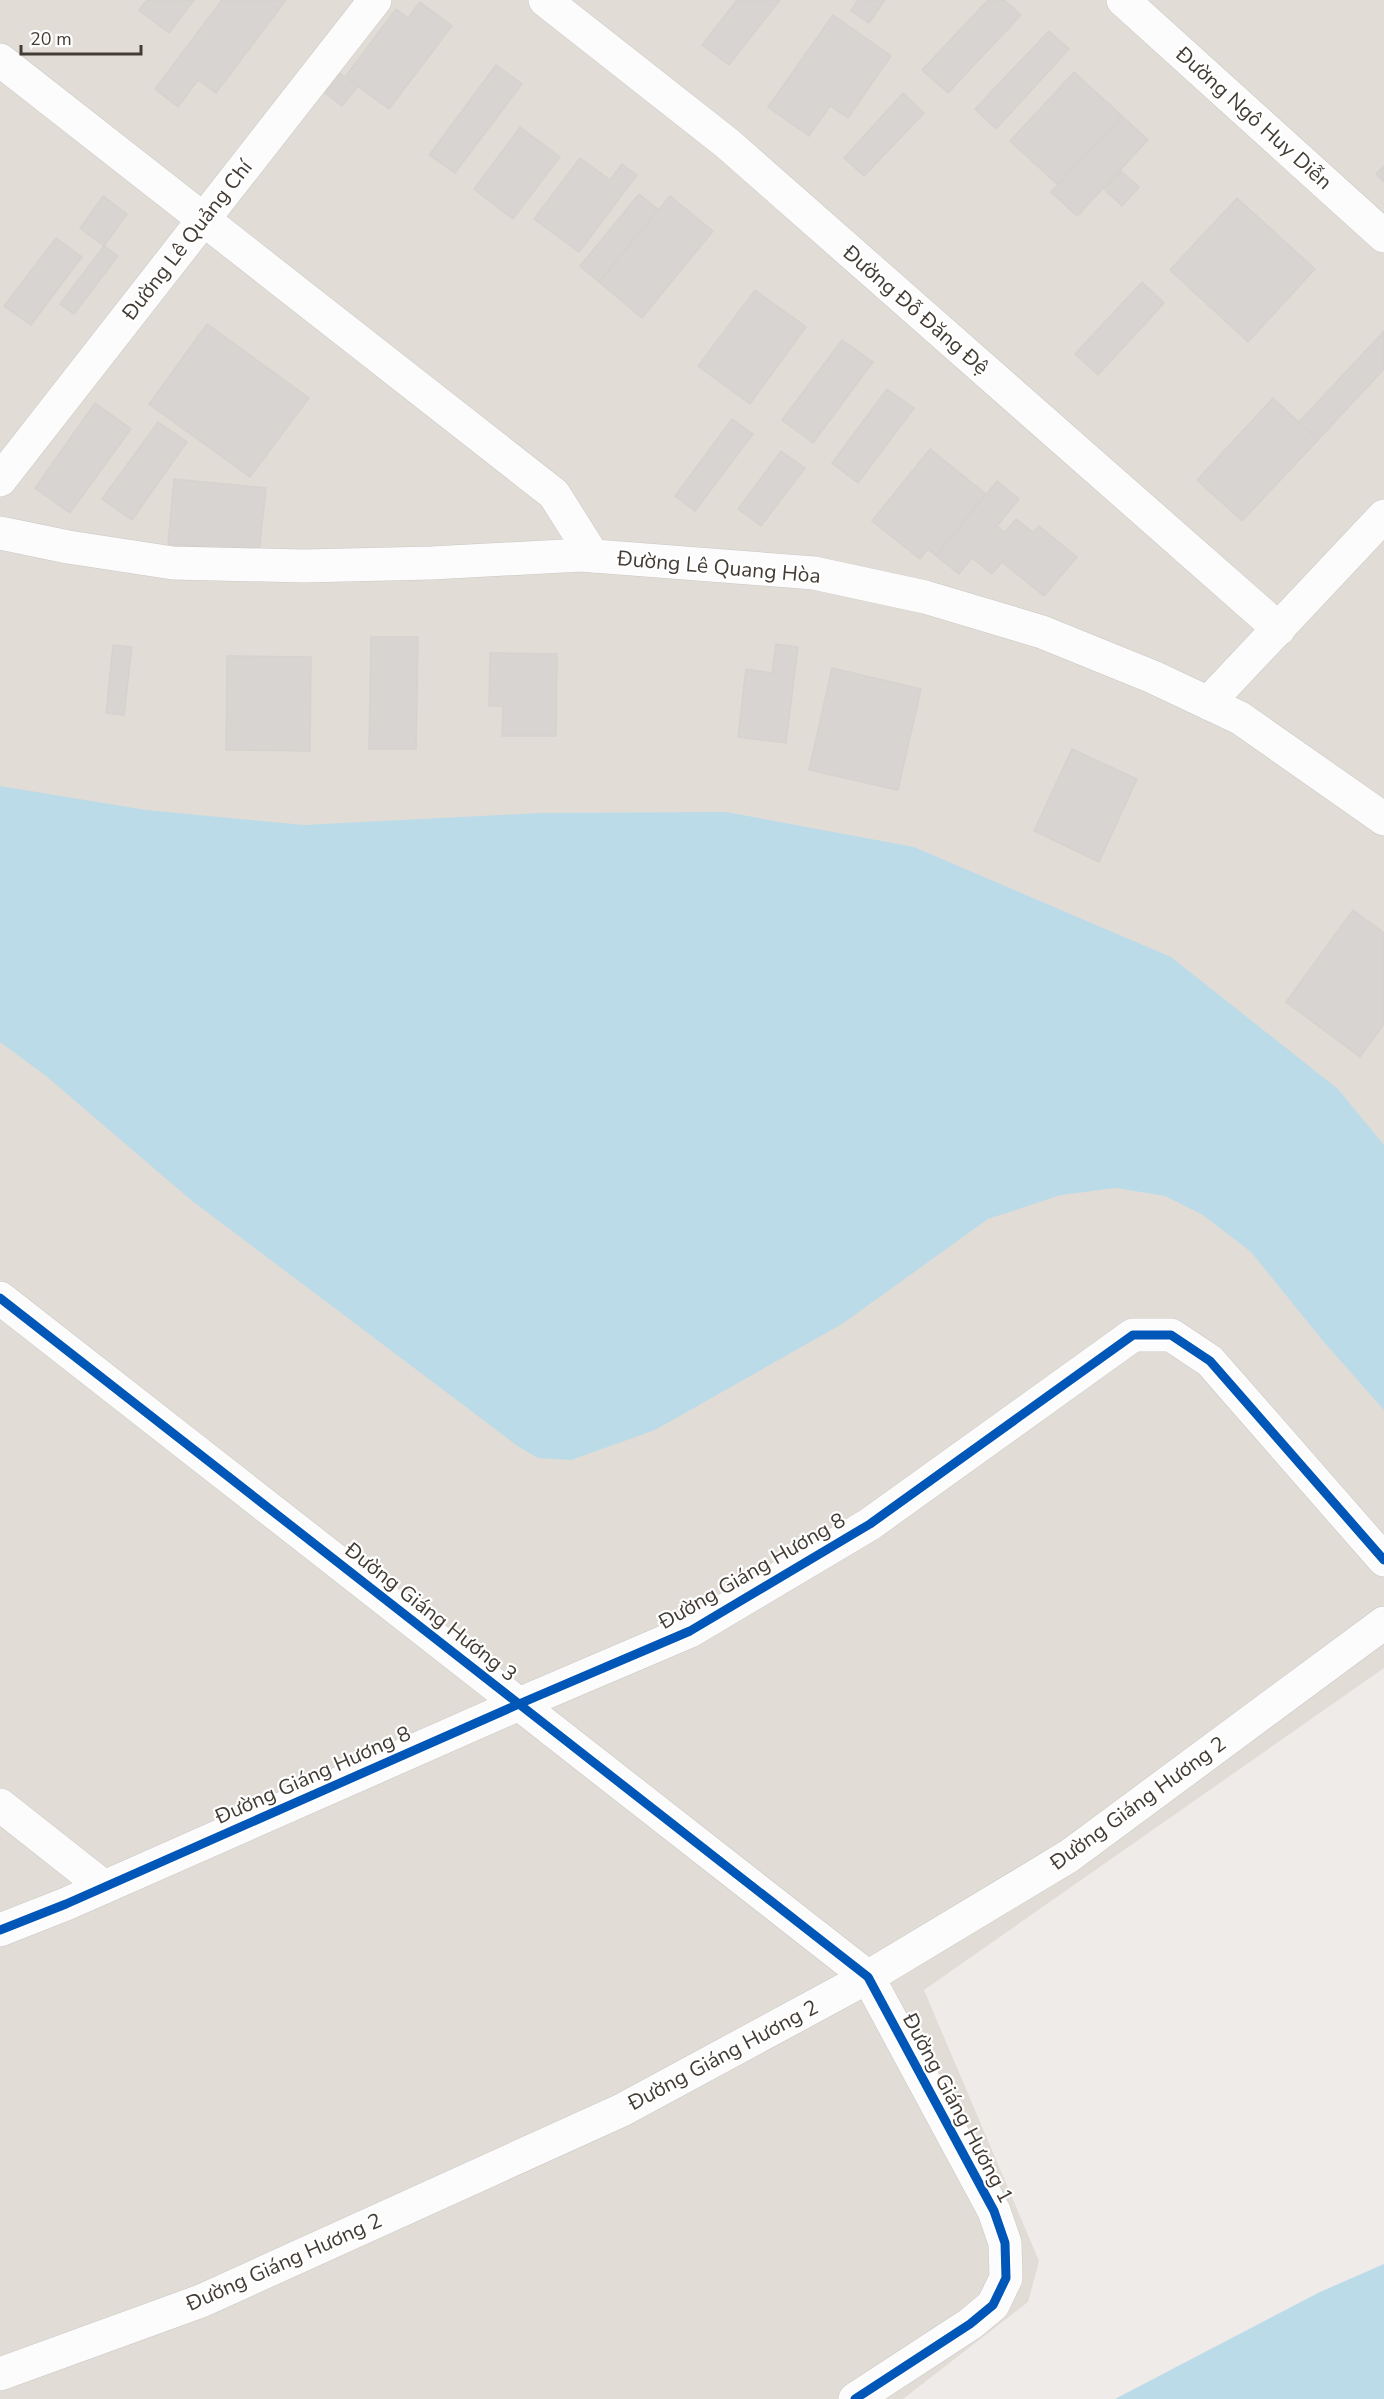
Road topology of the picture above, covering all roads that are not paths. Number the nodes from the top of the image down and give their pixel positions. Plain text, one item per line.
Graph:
1 (375, 0) edge
2 (545, 0) edge
3 (1123, 0) edge
4 (0, 60) edge
5 (204, 219) junction
6 (1384, 236) edge
7 (0, 480) edge
8 (1384, 516) edge
9 (0, 533) edge
10 (593, 556) junction
11 (1279, 629) junction
12 (1208, 703) junction
13 (1384, 819) edge
14 (0, 1298) edge
15 (1384, 1560) edge
16 (1384, 1623) edge
17 (519, 1704) junction
18 (0, 1805) edge
19 (104, 1887) junction
20 (0, 1930) edge
21 (868, 1977) junction
22 (0, 2374) edge
23 (855, 2399) edge

1 - 5 street, Đường Lê Quảng Chí
2 - 11 street, Đường Đỗ Đăng Đệ
3 - 6 street, Đường Ngô Huy Diễn
4 - 5 street
5 - 7 street, Đường Lê Quảng Chí
5 - 10 street
8 - 11 street
9 - 10 street, Đường Lê Quang Hòa
10 - 12 street, Đường Lê Quang Hòa
11 - 12 street
12 - 13 street, Đường Lê Quang Hòa
14 - 17 street, Đường Giáng Hương 3
15 - 17 street, Đường Giáng Hương 8
16 - 21 street, Đường Giáng Hương 2
17 - 19 street, Đường Giáng Hương 8
17 - 21 street, Đường Giáng Hương 3
18 - 19 street
19 - 20 street, Đường Giáng Hương 8
21 - 22 street, Đường Giáng Hương 2
21 - 23 street, Đường Giáng Hương 1

